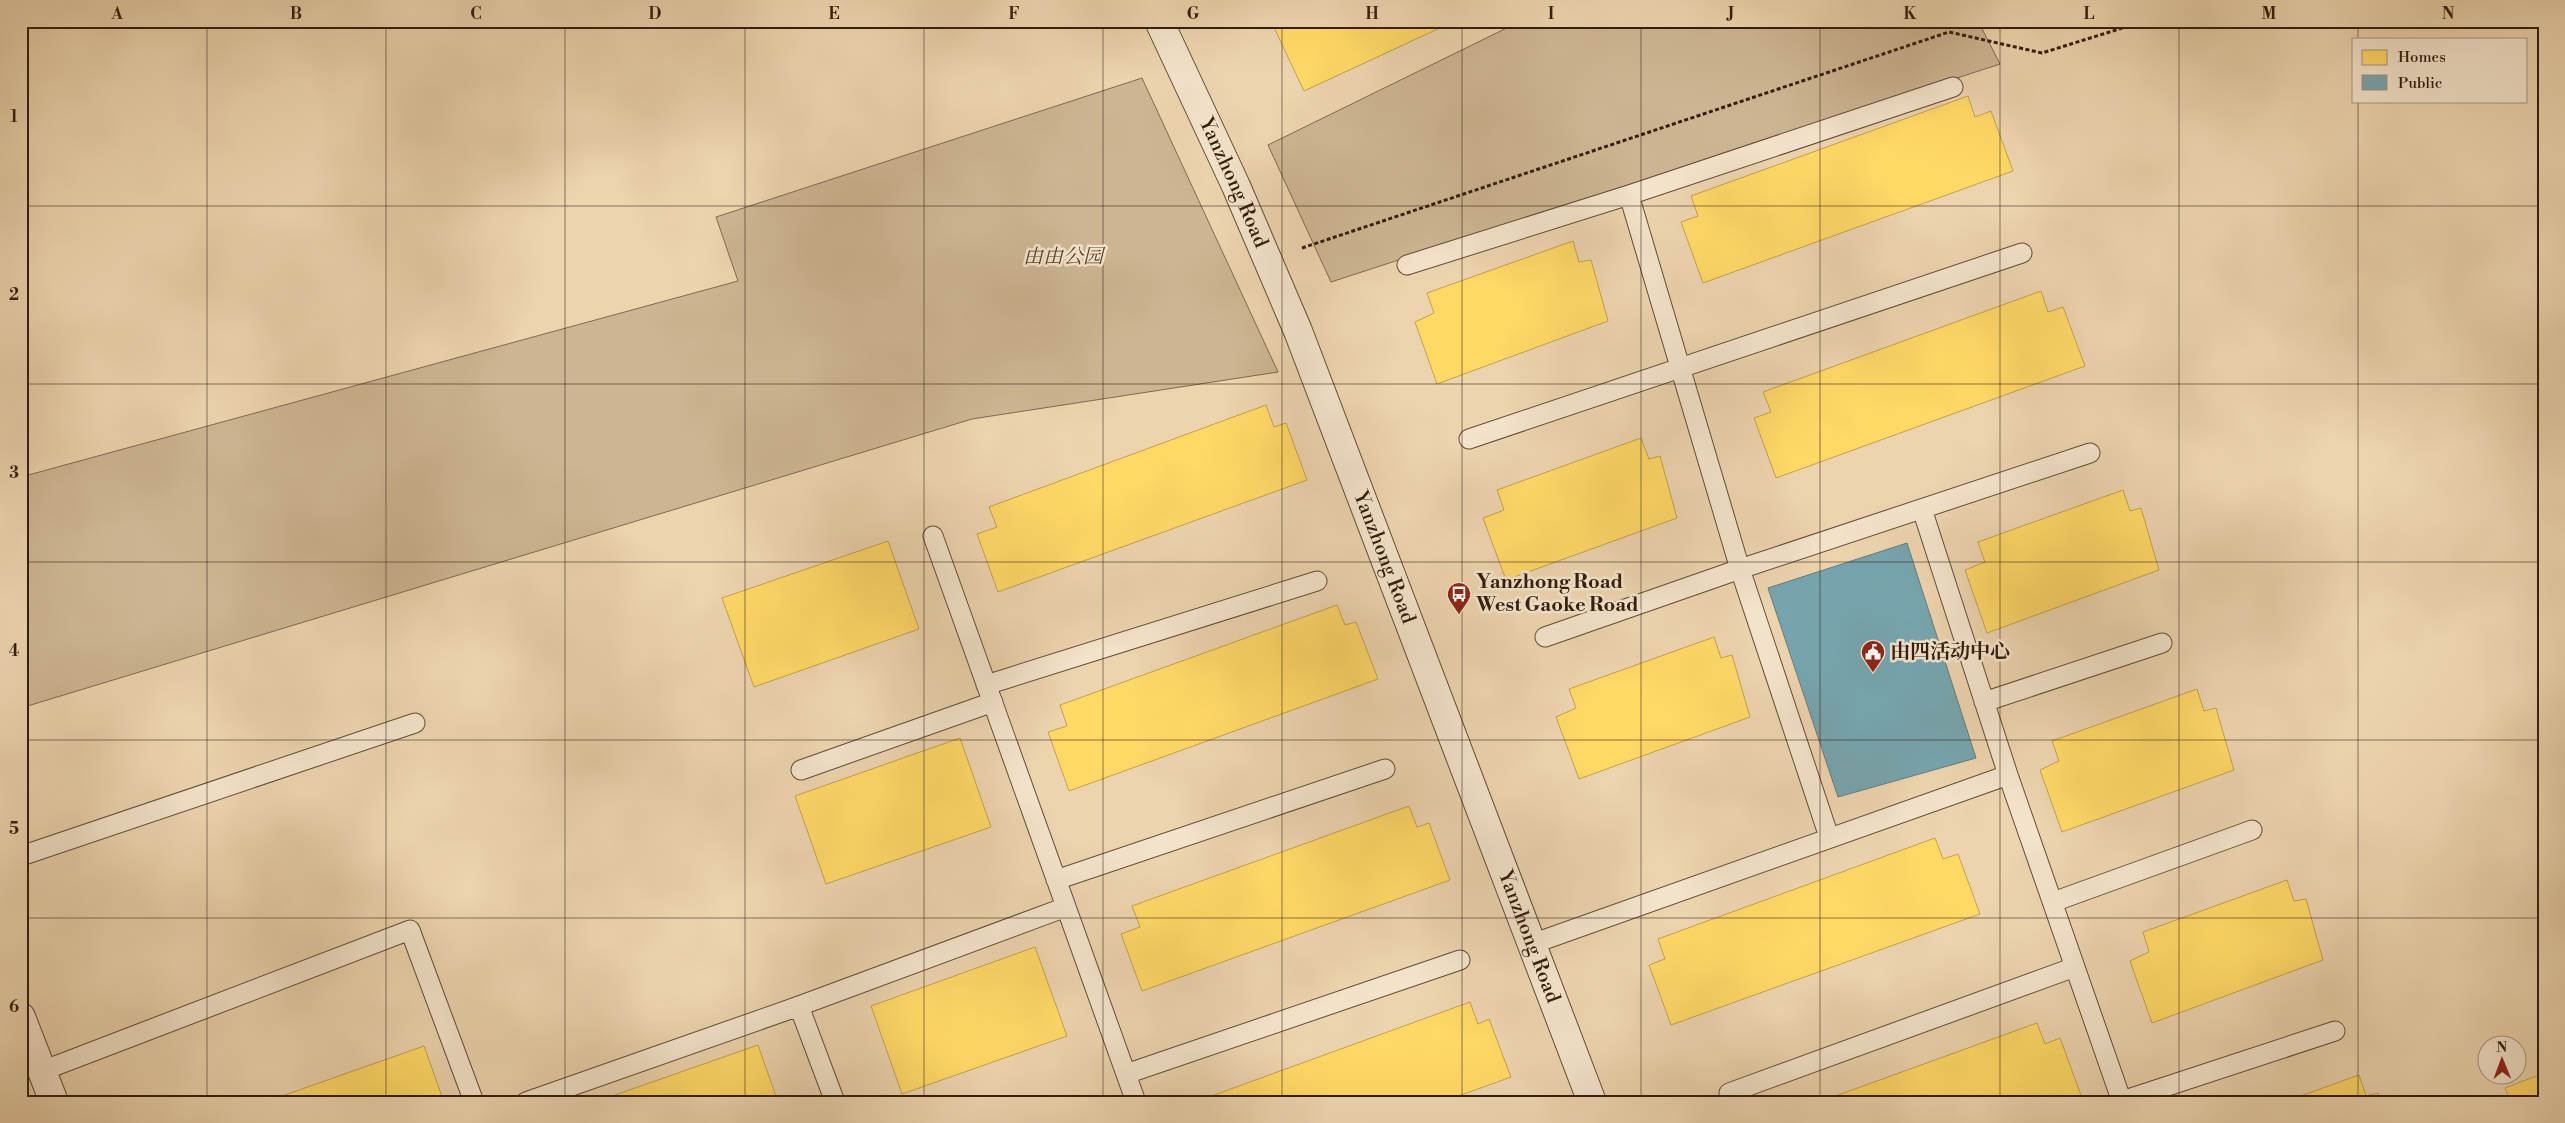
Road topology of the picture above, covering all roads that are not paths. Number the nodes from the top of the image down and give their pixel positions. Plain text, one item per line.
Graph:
1 (1159, 21) edge
2 (1953, 87) dead end
3 (1629, 195) junction
4 (2022, 253) dead end
5 (1407, 265) dead end
6 (1682, 369) junction
7 (1468, 439) dead end
8 (2090, 453) dead end
9 (1922, 509) junction
10 (933, 536) dead end
11 (1740, 569) junction
12 (1317, 580) dead end
13 (1545, 637) dead end
14 (2162, 643) dead end
15 (990, 694) junction
16 (1984, 702) junction
17 (415, 723) dead end
18 (1385, 769) dead end
19 (801, 770) dead end
20 (2008, 775) junction
21 (2252, 830) dead end
22 (1829, 837) junction
23 (21, 856) edge
24 (1056, 880) junction
25 (2053, 902) junction
26 (1066, 907) junction
27 (1532, 944) junction
28 (1460, 960) dead end
29 (2075, 967) junction
30 (799, 1006) junction
31 (21, 1017) edge
32 (2334, 1031) dead end
33 (42, 1071) junction
34 (1126, 1074) junction
35 (1729, 1093) dead end
36 (54, 1102) edge
37 (474, 1102) edge
38 (526, 1102) edge
39 (836, 1102) edge
40 (1136, 1102) edge
41 (1592, 1102) edge
42 (2122, 1102) edge

1 - 27 street, Yanzhong Road
2 - 3 lane
3 - 5 lane
3 - 6 lane
4 - 6 lane
6 - 7 lane
6 - 11 lane
8 - 9 lane
9 - 11 lane
9 - 16 lane
10 - 15 lane
11 - 13 lane
11 - 22 lane
12 - 15 lane
14 - 16 lane
15 - 19 lane
15 - 24 lane
16 - 20 lane
17 - 23 lane
18 - 24 lane
20 - 22 lane
20 - 25 lane
21 - 25 lane
22 - 27 lane
24 - 26 lane
25 - 29 lane
26 - 30 lane
26 - 34 lane
27 - 41 street, Yanzhong Road
28 - 34 lane
29 - 35 lane
29 - 42 lane
30 - 38 lane
30 - 39 lane
31 - 33 street
32 - 42 lane
33 - 36 street
33 - 37 lane
34 - 40 lane

